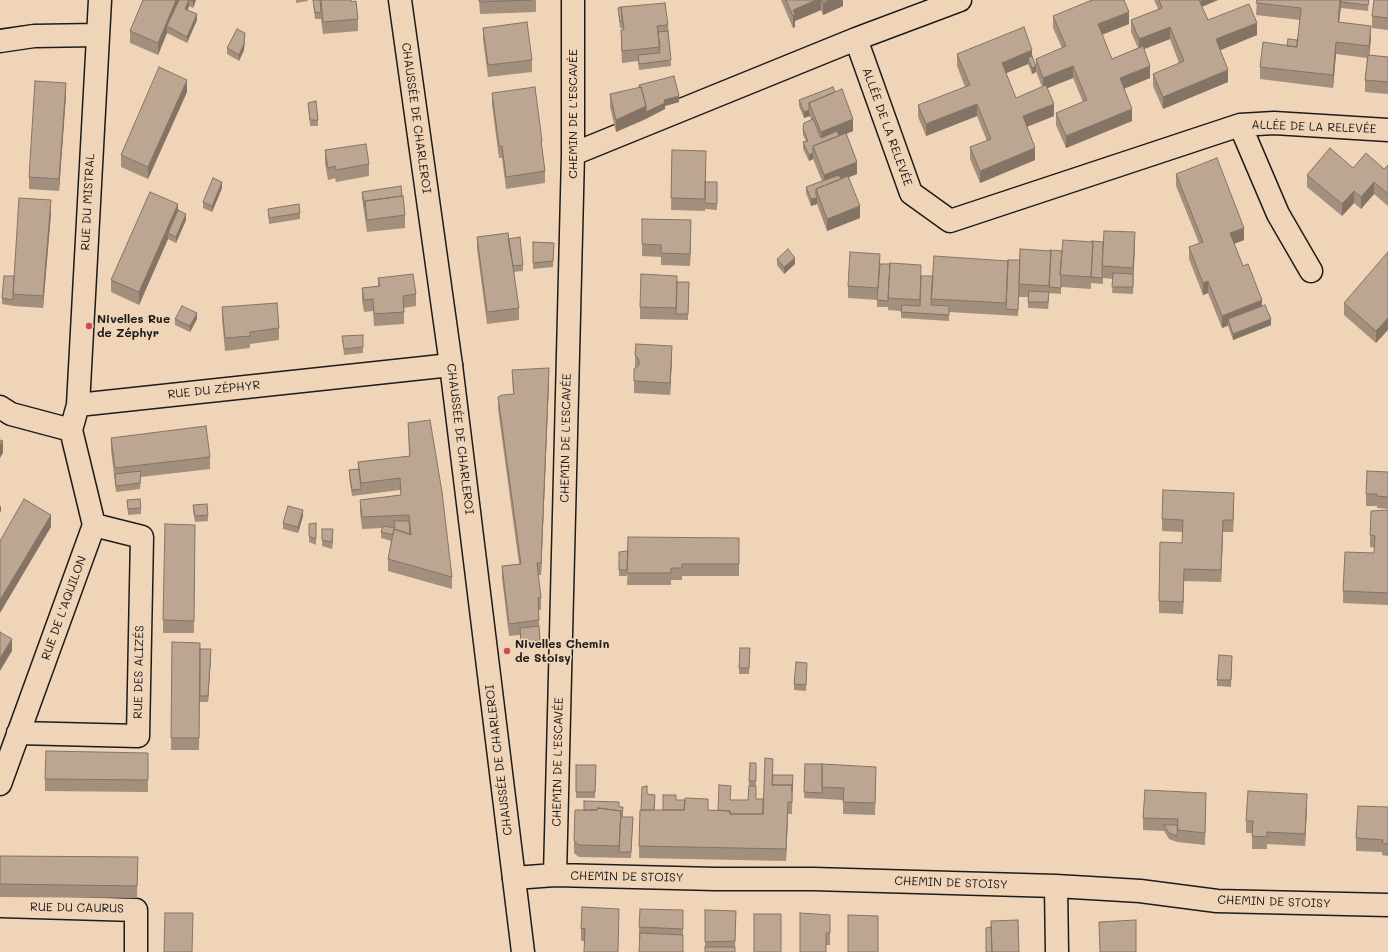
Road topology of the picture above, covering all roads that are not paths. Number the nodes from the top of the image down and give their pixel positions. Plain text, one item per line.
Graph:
1 (100, 0) edge
2 (400, 0) edge
3 (573, 0) edge
4 (960, 0) edge
5 (97, 35) junction
6 (856, 39) junction
7 (0, 41) edge
8 (1240, 125) junction
9 (1388, 130) edge
10 (573, 154) junction
11 (1311, 271) dead end
12 (451, 366) junction
13 (78, 405) junction
14 (0, 407) edge
15 (71, 430) junction
16 (94, 526) junction
17 (18, 732) junction
18 (0, 784) edge
19 (556, 875) junction
20 (514, 878) junction
21 (1056, 886) junction
22 (1388, 905) edge
23 (0, 906) edge
24 (136, 952) edge
25 (523, 952) edge
26 (1057, 952) edge

1 - 5 street, RUE DU MISTRAL
2 - 12 street, CHAUSSÉE DE CHARLEROI
3 - 10 street, CHEMIN DE L'ESCAVÉE
4 - 6 street
5 - 7 street
5 - 13 street, RUE DU MISTRAL
6 - 8 street, ALLÉE DE LA RELEVÉE
6 - 10 street
8 - 9 street, ALLÉE DE LA RELEVÉE
8 - 11 street, ALLÉE DE LA RELEVÉE
10 - 19 street, CHEMIN DE L'ESCAVÉE
12 - 13 street, RUE DU ZÉPHYR
12 - 20 street, CHAUSSÉE DE CHARLEROI
13 - 15 street
14 - 15 street
15 - 16 street
16 - 17 street, RUE DE L'AQUILON
16 - 17 street, RUE DES ALIZÉS
17 - 18 street, RUE DE L'AQUILON
19 - 20 street, CHEMIN DE STOISY
19 - 21 street, CHEMIN DE STOISY
20 - 25 street, CHAUSSÉE DE CHARLEROI
21 - 22 street, CHEMIN DE STOISY
21 - 26 street
23 - 24 street, RUE DU CAURUS

